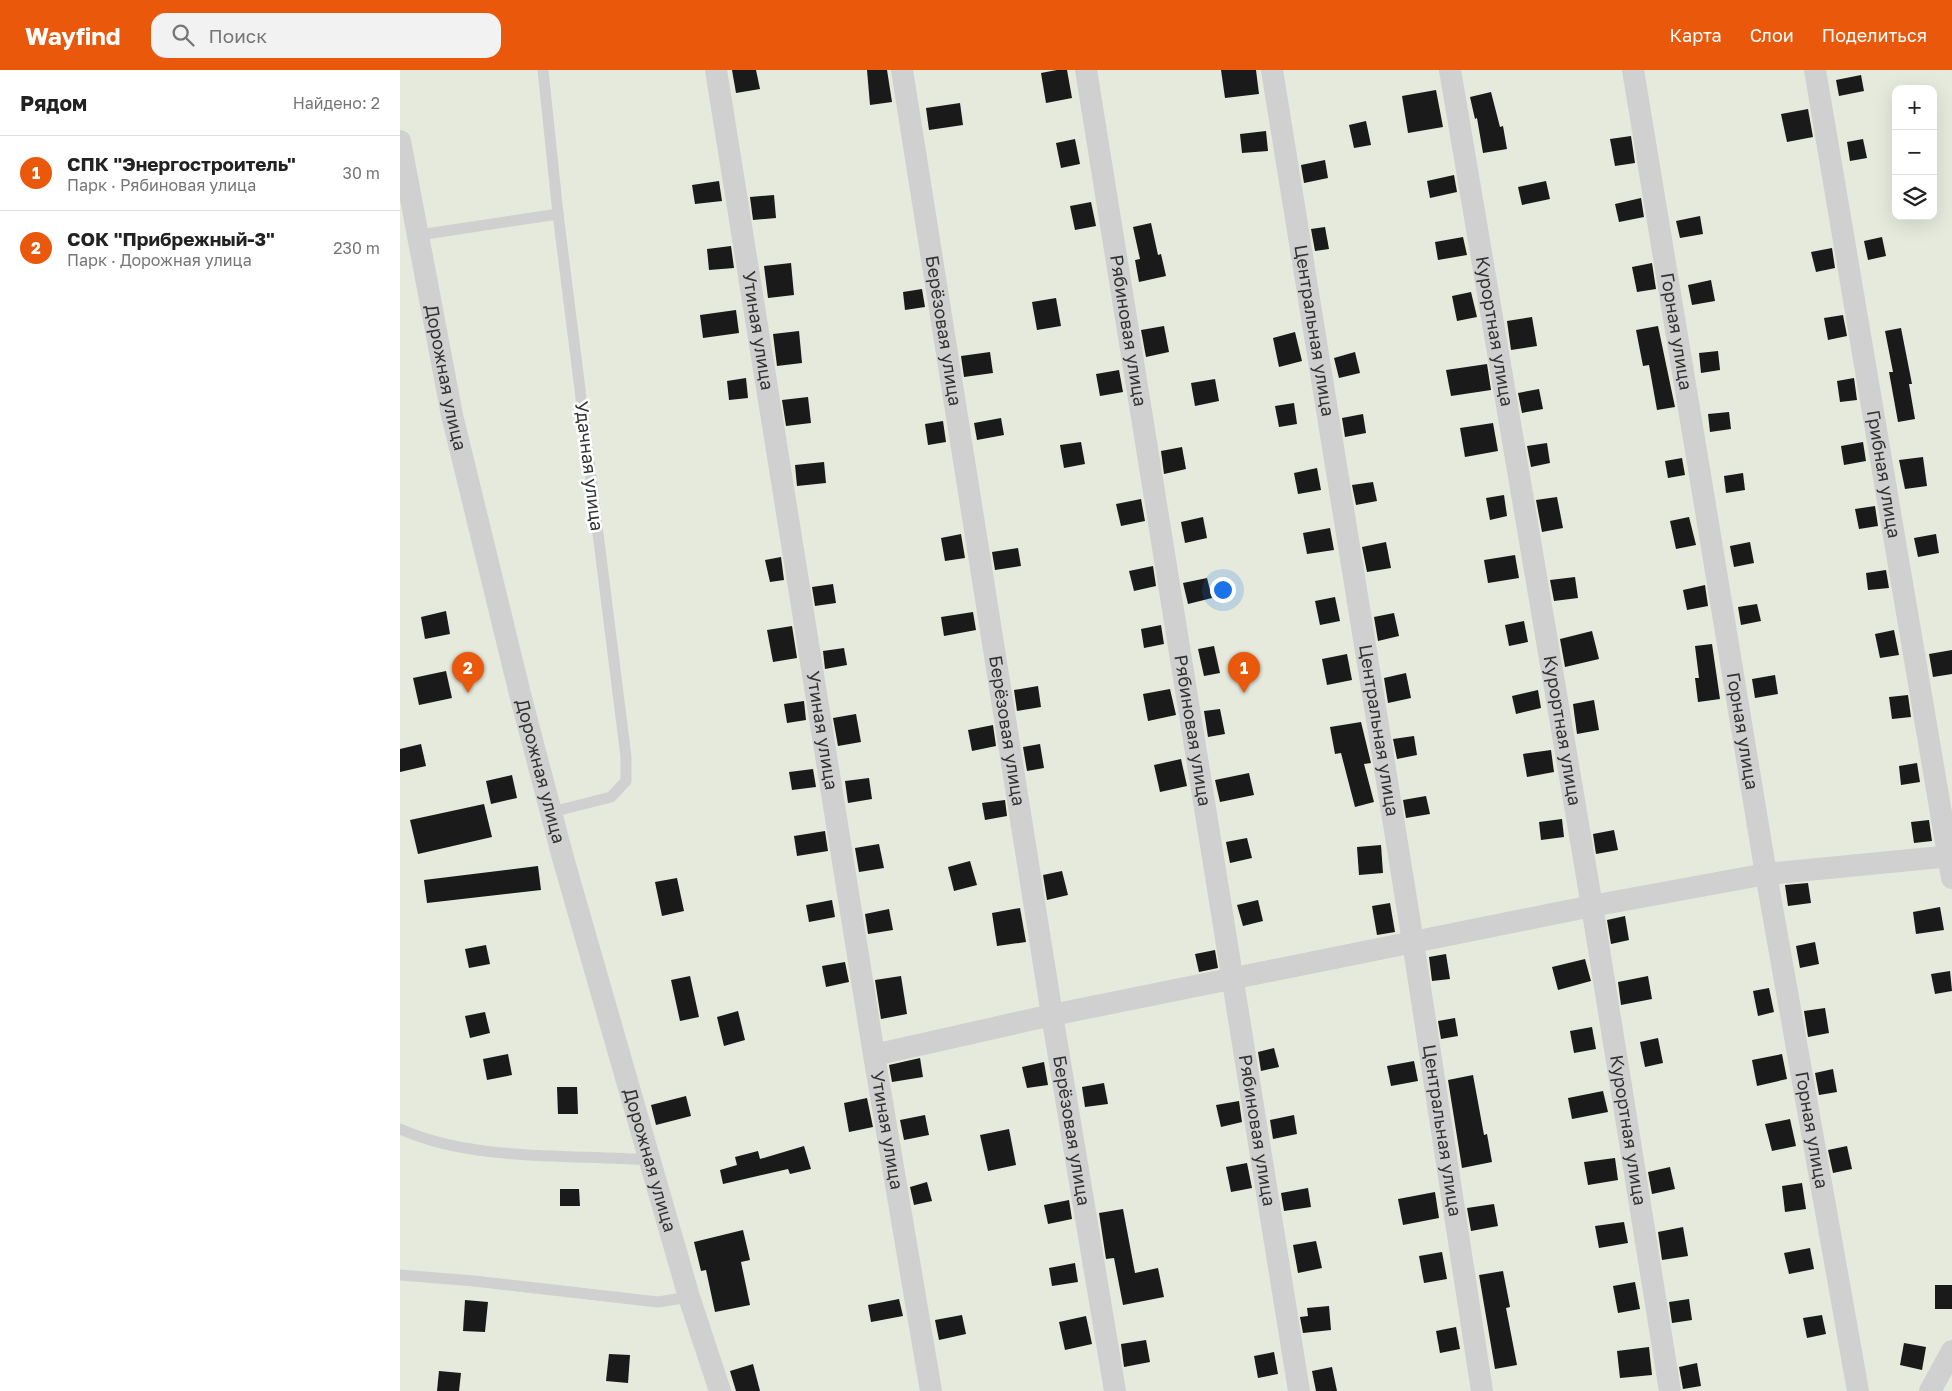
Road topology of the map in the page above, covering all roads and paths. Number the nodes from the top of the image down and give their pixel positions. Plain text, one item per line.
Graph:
1 (543, 70) edge
2 (716, 70) edge
3 (902, 70) edge
4 (1086, 70) edge
5 (1272, 70) edge
6 (1450, 70) edge
7 (1633, 70) edge
8 (1815, 70) edge
9 (400, 141) edge
10 (558, 214) junction
11 (419, 235) junction
12 (552, 812) junction
13 (1950, 864) edge
14 (1766, 874) junction
15 (1592, 906) junction
16 (1413, 942) junction
17 (1231, 978) junction
18 (1052, 1015) junction
19 (874, 1055) junction
20 (400, 1129) edge
21 (650, 1160) junction
22 (400, 1275) edge
23 (689, 1297) junction
24 (1952, 1351) edge
25 (720, 1391) edge
26 (931, 1391) edge
27 (1115, 1391) edge
28 (1299, 1391) edge
29 (1482, 1391) edge
30 (1670, 1391) edge
31 (1858, 1391) edge
32 (1930, 1391) edge

1 - 10 lane, Удачная улица
2 - 19 street, Утиная улица
3 - 18 street, Берёзовая улица
4 - 17 street, Рябиновая улица
5 - 16 street, Центральная улица
6 - 15 street, Курортная улица
7 - 14 street, Горная улица
8 - 13 street, Грибная улица
9 - 11 street, Дорожная улица
10 - 11 lane
10 - 12 lane, Удачная улица
11 - 12 street, Дорожная улица
12 - 21 street, Дорожная улица
13 - 14 street
14 - 15 street
14 - 31 street, Горная улица
15 - 16 street
15 - 30 street, Курортная улица
16 - 17 street
16 - 29 street, Центральная улица
17 - 18 street
17 - 28 street, Рябиновая улица
18 - 19 street
18 - 27 street, Берёзовая улица
19 - 26 street, Утиная улица
20 - 21 lane
21 - 23 street, Дорожная улица
22 - 23 lane
23 - 25 street, Дорожная улица
24 - 32 street

